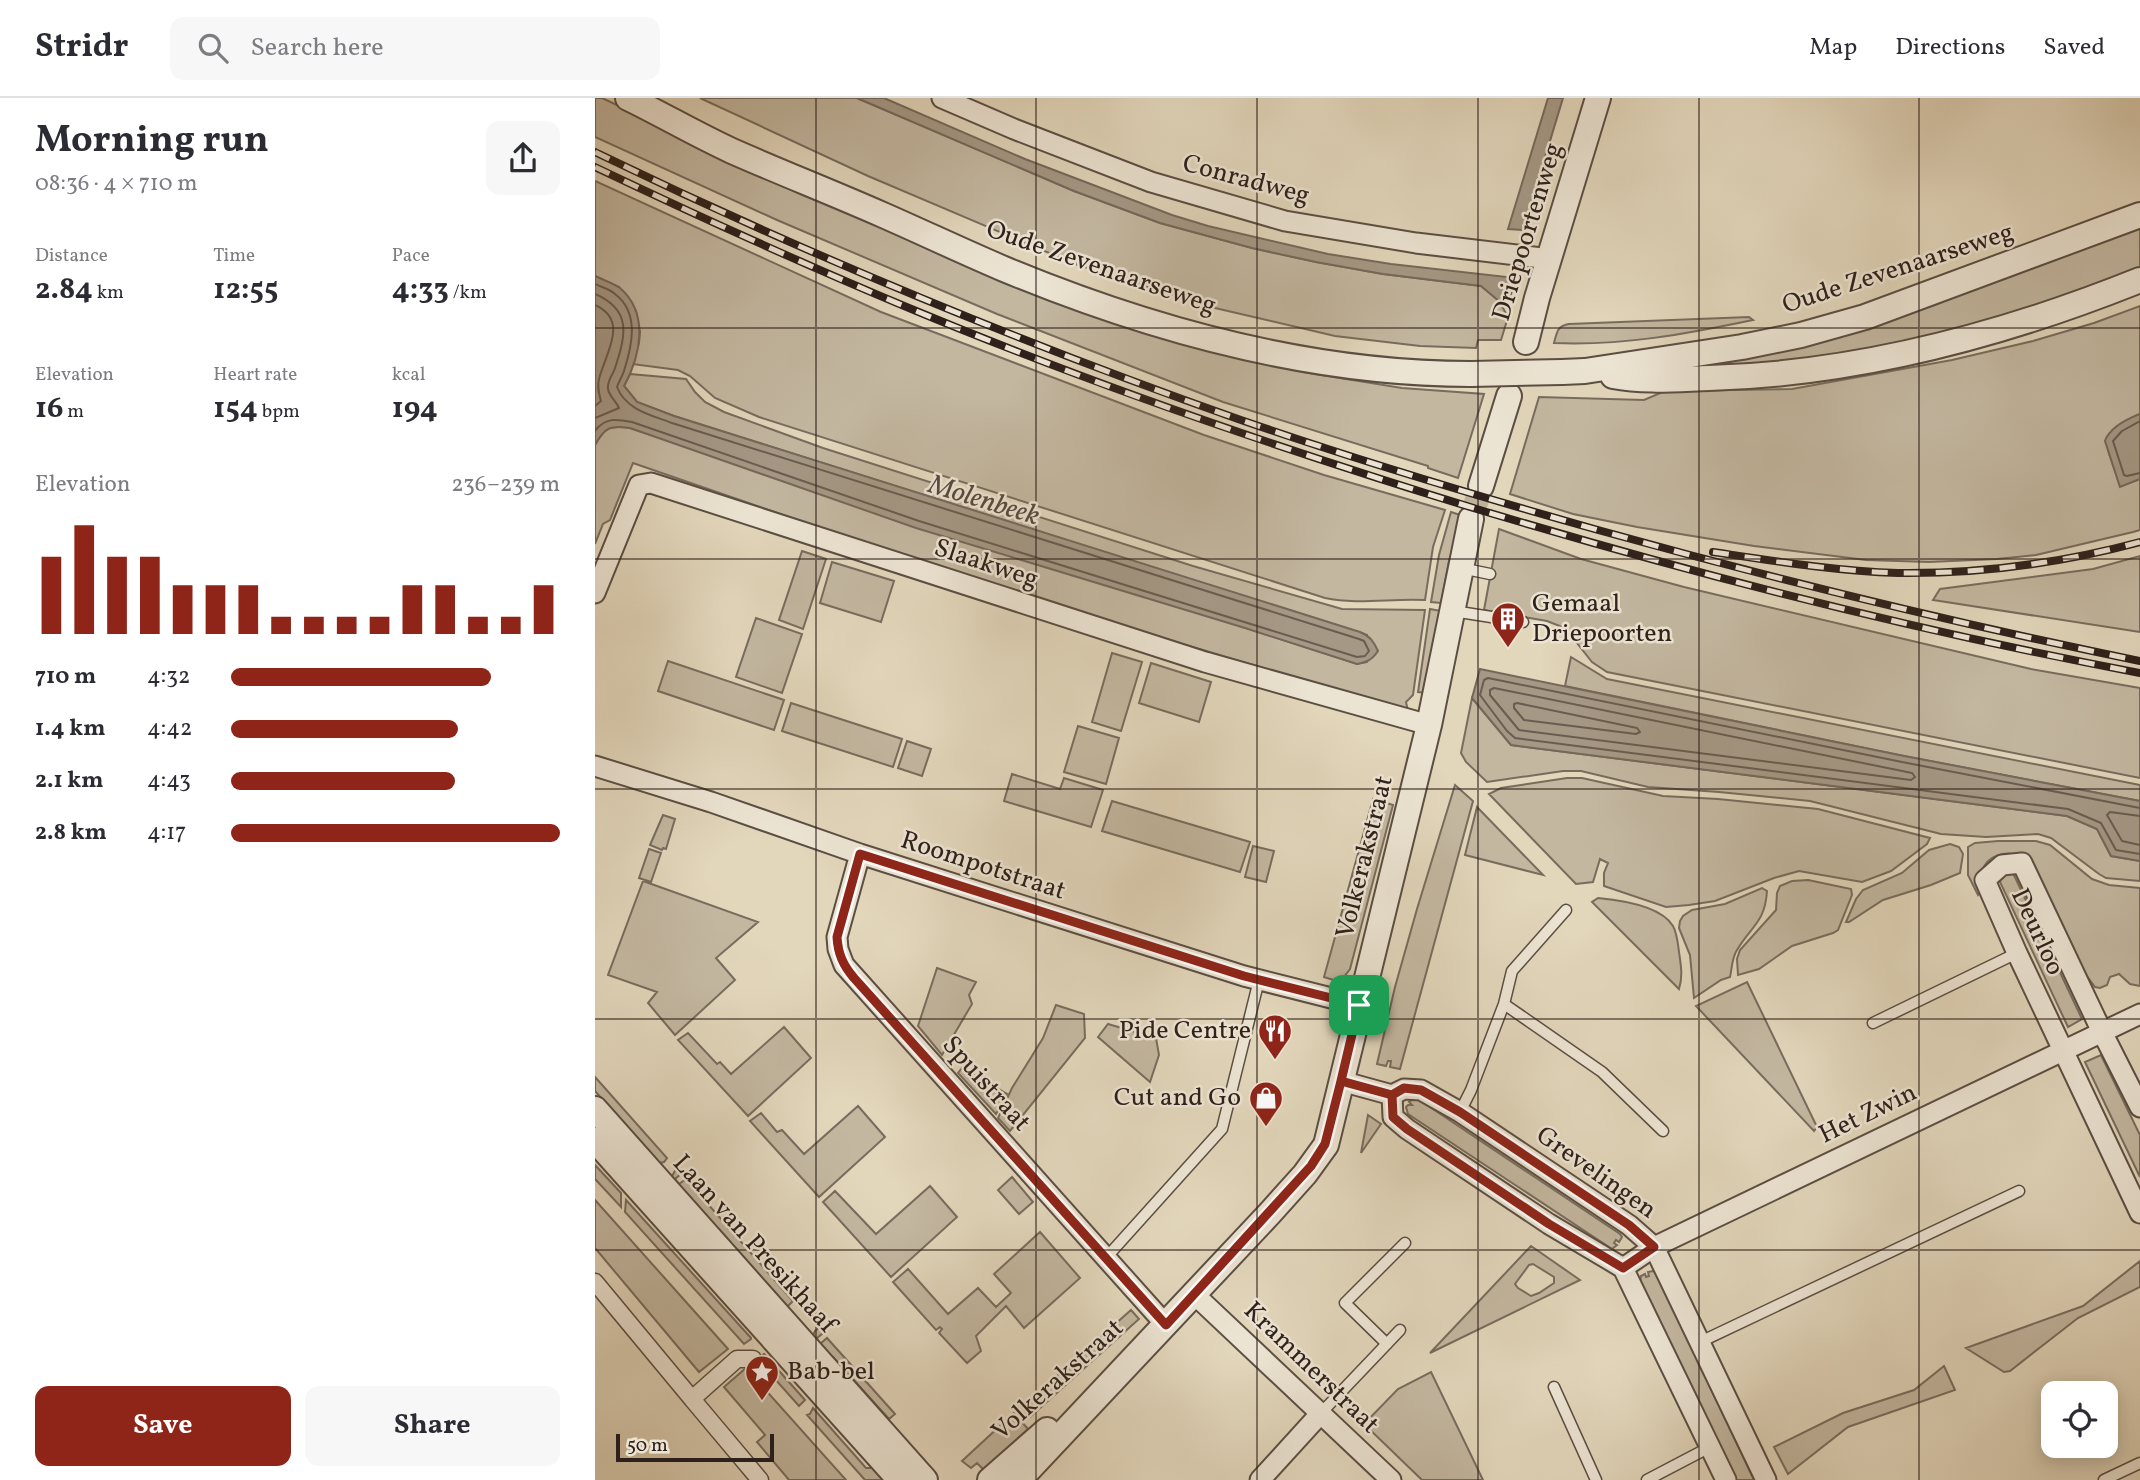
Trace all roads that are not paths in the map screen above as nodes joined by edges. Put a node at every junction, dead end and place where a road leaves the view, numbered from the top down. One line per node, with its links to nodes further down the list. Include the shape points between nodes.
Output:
1 (628, 98): 8 (street, Oude Zevenaarseweg, bridge, via 730,150 1006,269 1167,327 1234,345 1401,372)
2 (942, 98): 5 (street, Conradweg, via 1151,182 1285,221)
3 (1598, 98): 5 (street, Driepoortenweg)
4 (2140, 215): 8 (street, Oude Zevenaarseweg, via 1865,317 1801,335)
5 (1550, 259): 7 (street, Driepoortenweg)
6 (2134, 284): 8 (street, Oude Zevenaarseweg, via 2013,326 1823,369 1749,377 1635,380)
7 (1526, 342)
8 (1574, 372)
9 (1509, 396): 10 (street)
10 (1481, 486)
11 (1471, 519): 12 (street)
12 (1462, 560): 13 (lane); 15 (street, Volkerakstraat)
13 (1490, 574)
14 (595, 593): 17 (street, Slaakweg, via 639,485 650,483 1205,662)
15 (1453, 611): 16 (lane); 17 (street, Volkerakstraat)
16 (1523, 622)
17 (1429, 725): 24 (street, Volkerakstraat)
18 (595, 766): 19 (street, Roompotstraat)
19 (860, 854): 22 (street, Roompotstraat); 40 (street, Spuistraat, via 837,937 844,965)
20 (1566, 910): 23 (lane, via 1512,971)
21 (2017, 953): 26 (lane); 27 (street, Deurloo, via 1985,880 2001,865 2022,863); 28 (street, Deurloo)
22 (1259, 980): 24 (street, Roompotstraat); 40 (lane, via 1222,1129)
23 (1504, 1004): 33 (lane); 34 (lane, via 1602,1072)
24 (1359, 1005): 29 (street, Volkerakstraat)
25 (2140, 1014): 27 (street, Het Zwin)
26 (1873, 1023)
27 (2102, 1032): 28 (street, Het Zwin); 31 (street, Deurloo)
28 (2064, 1049): 37 (street, Deurloo); 39 (street, Het Zwin)
29 (1341, 1081): 30 (street, Grevelingen); 43 (street, Volkerakstraat, via 1317,1158)
30 (1392, 1095): 33 (street, Grevelingen, via 1404,1088 1421,1090); 41 (street, via 1393,1117 1407,1129)
31 (2140, 1107)
32 (595, 1109): 56 (street, Laan van Presikhaaf)
33 (1460, 1112): 39 (street, Grevelingen, via 1629,1225)
34 (1663, 1131)
35 (595, 1140): 55 (street, Laan van Presikhaaf)
36 (2019, 1191): 46 (lane)
37 (2140, 1213)
38 (1405, 1243): 47 (lane, via 1345,1303)
39 (1654, 1247): 41 (street, Het Zwin); 46 (street, Grevelingen)
40 (1105, 1259): 44 (street, Spuistraat)
41 (1623, 1268): 52 (street)
42 (595, 1282): 50 (street)
43 (1195, 1295): 44 (street, Volkerakstraat); 51 (street, Krammerstraat)
44 (1166, 1325): 57 (street, Volkerakstraat); 58 (street, Volkerakstraat)
45 (1400, 1330): 47 (lane)
46 (1700, 1342): 64 (street, Grevelingen)
47 (1387, 1344): 51 (lane)
48 (753, 1359): 50 (street, via 737,1359)
49 (1554, 1387): 61 (lane)
50 (692, 1399): 54 (street)
51 (1321, 1413): 59 (street); 60 (street, Krammerstraat)
52 (1710, 1447): 62 (lane); 63 (street)
53 (2140, 1463): 65 (lane)
54 (760, 1480)
55 (900, 1480)
56 (925, 1480)
57 (990, 1480)
58 (1019, 1480)
59 (1261, 1480)
60 (1391, 1480)
61 (1597, 1480)
62 (1647, 1480)
63 (1726, 1480)
64 (1766, 1480)
65 (2103, 1480)

